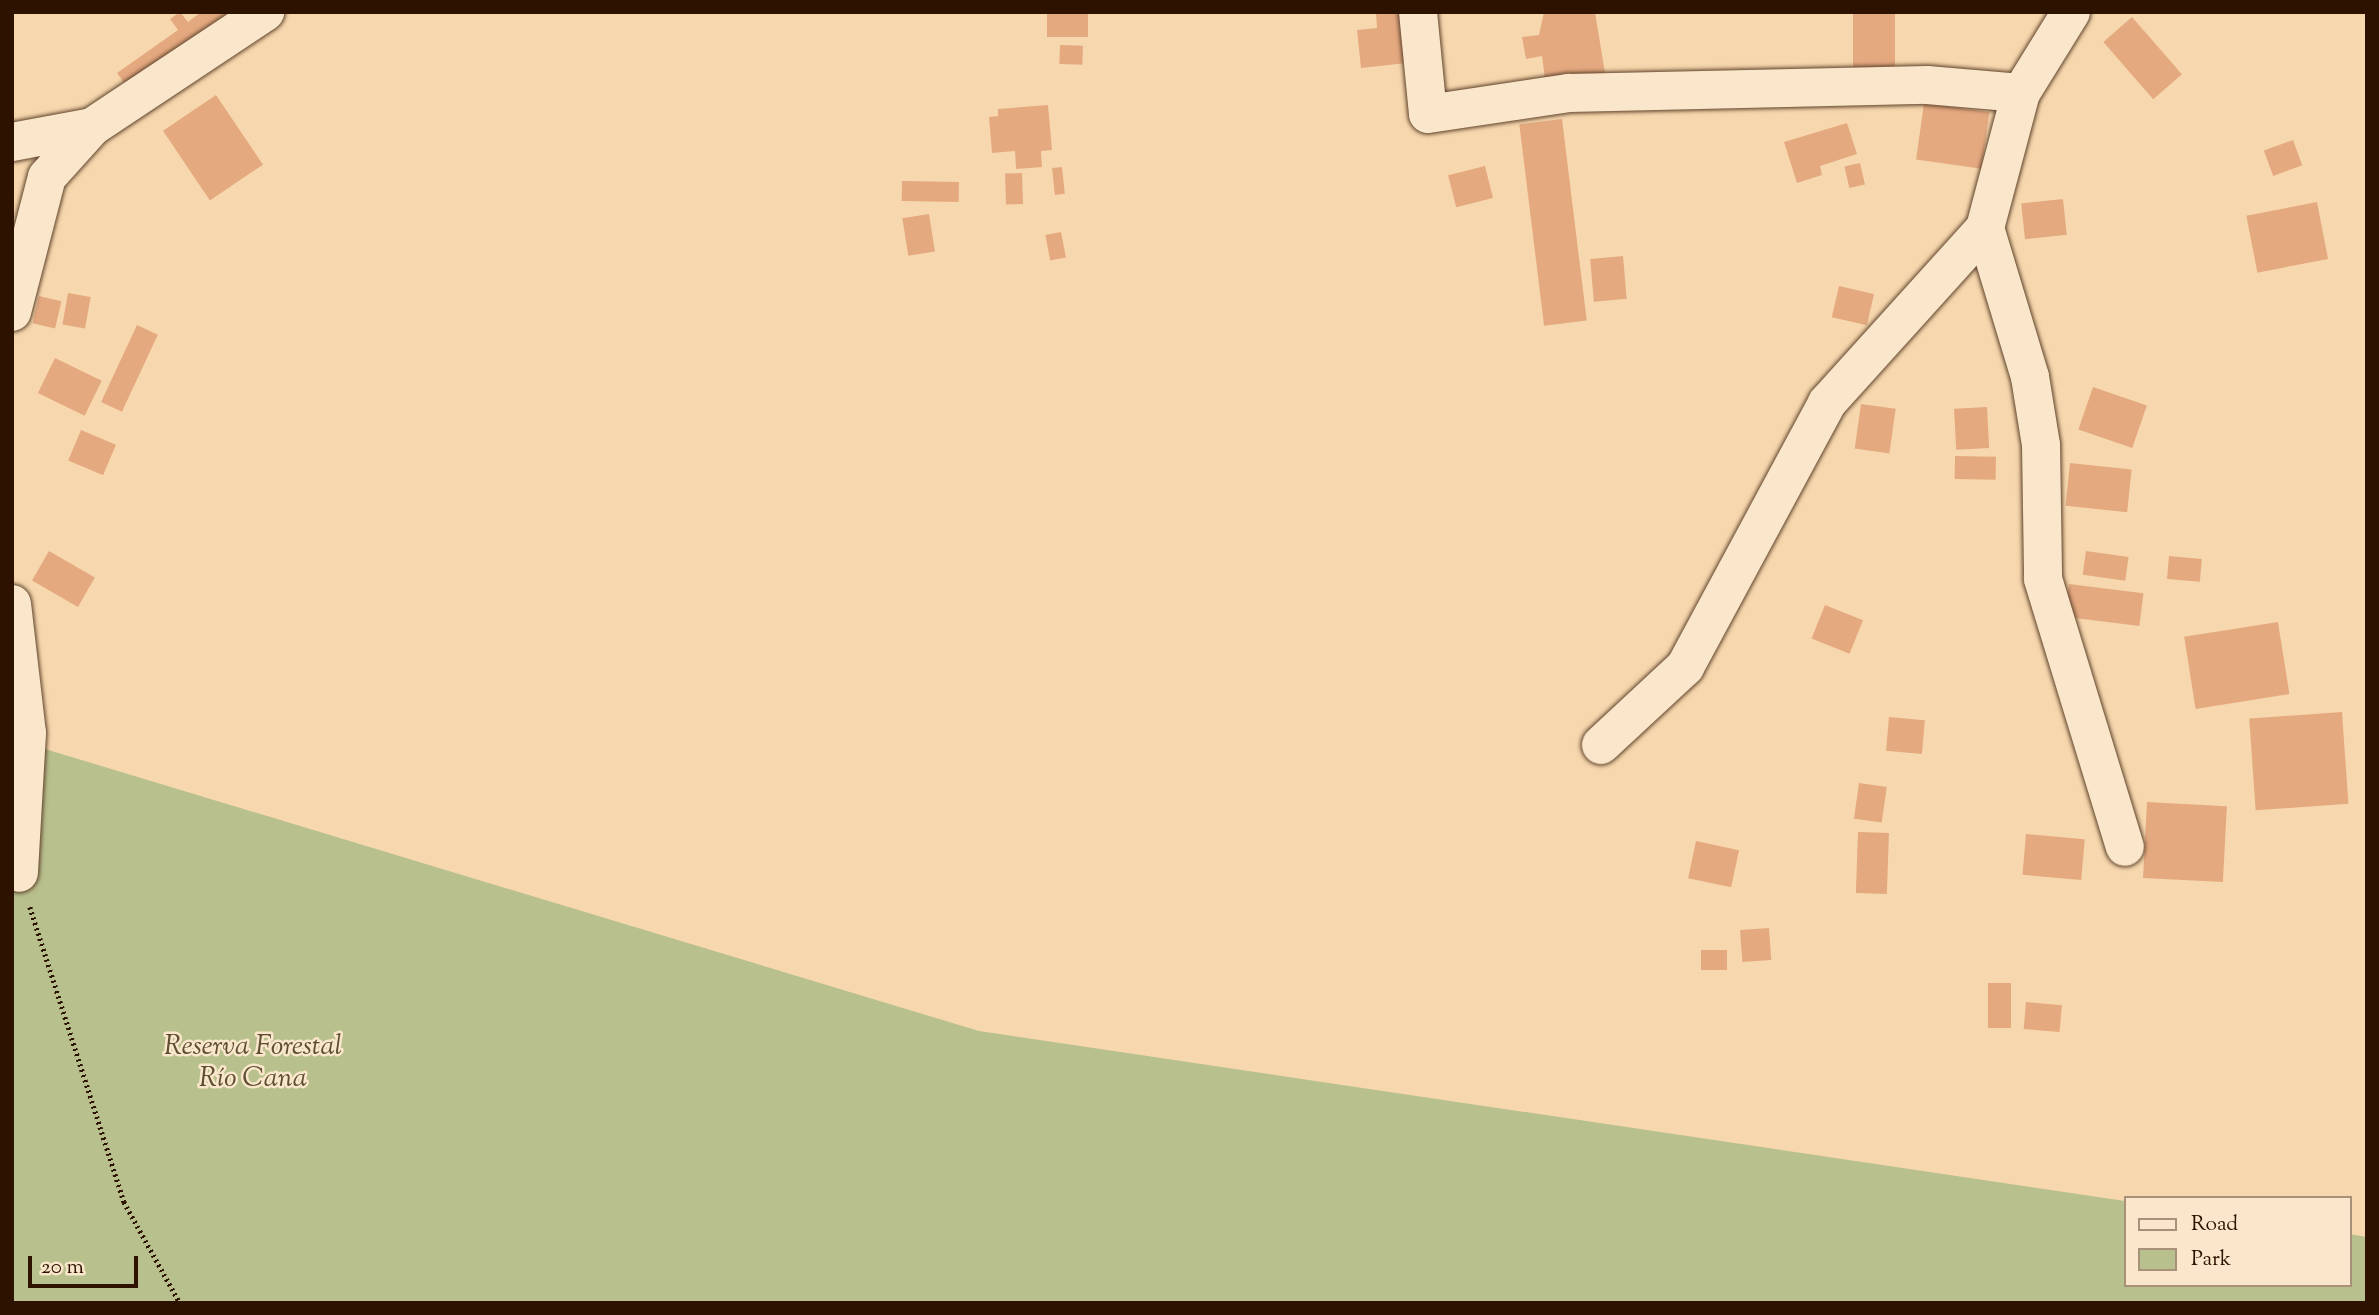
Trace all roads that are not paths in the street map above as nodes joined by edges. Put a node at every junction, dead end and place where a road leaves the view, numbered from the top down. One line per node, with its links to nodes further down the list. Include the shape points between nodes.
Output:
1 (265, 12): 5 (street)
2 (1418, 12): 4 (street, via 1428,114 1569,93 1927,85)
3 (2071, 12): 4 (street)
4 (2021, 93): 7 (street)
5 (92, 127): 6 (street); 8 (street, via 47,177)
6 (12, 142)
7 (1985, 228): 10 (street, via 1827,403 1685,667); 11 (street, via 2034,404 2043,579)
8 (12, 312)
9 (12, 604): 12 (street, via 27,733)
10 (1601, 746)
11 (2125, 847)
12 (17, 854)

